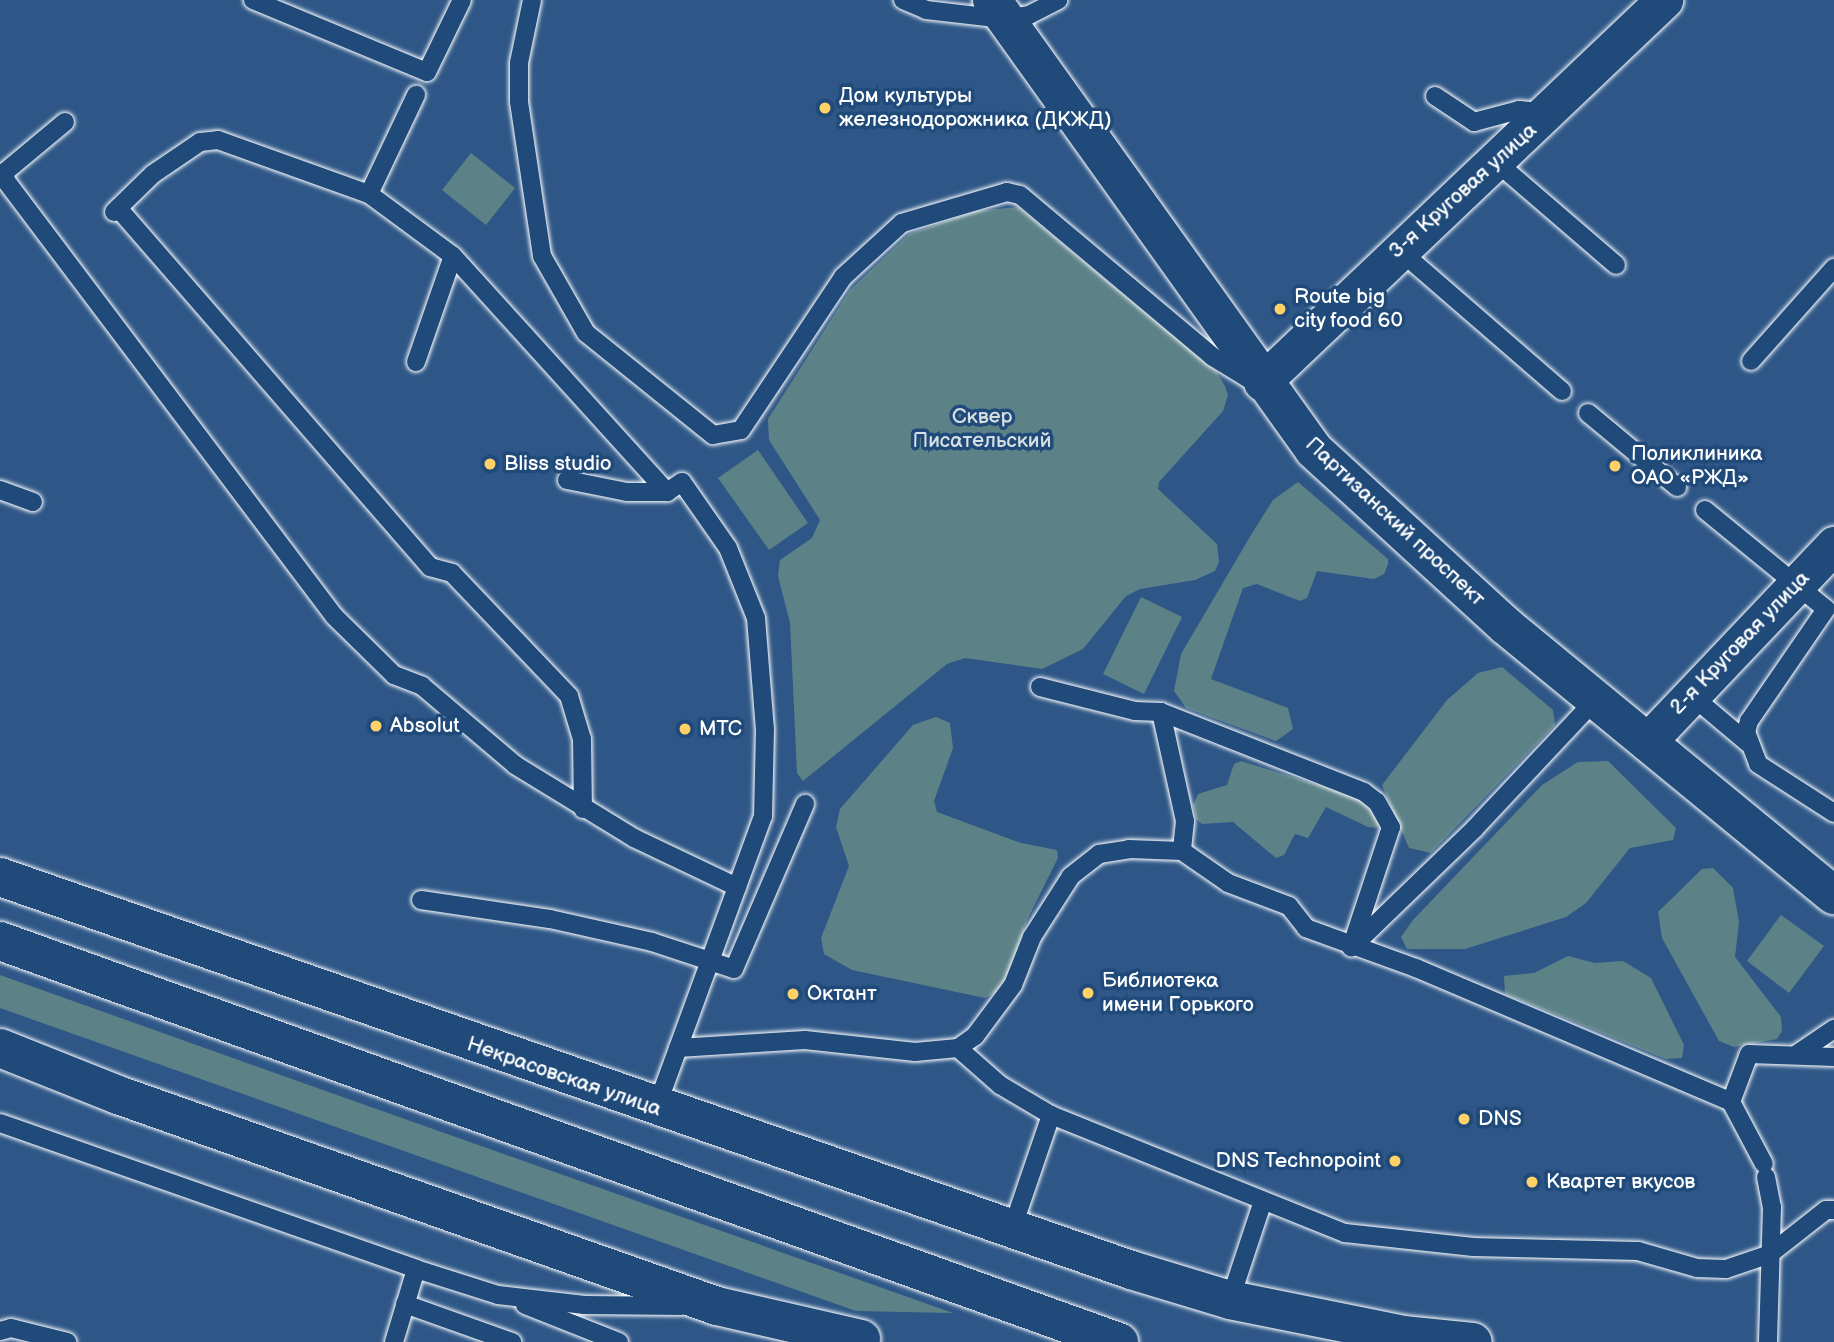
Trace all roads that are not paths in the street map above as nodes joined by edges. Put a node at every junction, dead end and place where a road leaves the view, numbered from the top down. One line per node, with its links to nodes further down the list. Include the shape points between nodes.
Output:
1 (253, 0): 2 (lane, via 427,72)
2 (462, 0)
3 (532, 0): 20 (lane, via 519,63 519,102 541,256 586,333 713,435 741,430 844,277 902,223 1007,192 1020,195 1045,215 1213,357 1251,383)
4 (903, 0): 7 (lane, via 926,10)
5 (1058, 0): 7 (lane, via 1029,15)
6 (1664, 0): 10 (street, 3-я Круговая улица)
7 (998, 9): 20 (main road, Партизанский проспект)
8 (416, 94): 13 (lane)
9 (1435, 96): 10 (lane, via 1474,122 1519,110)
10 (1549, 113): 12 (street, 3-я Круговая улица)
11 (65, 122): 39 (lane, via 5,172 6,181 73,272 334,616 394,675 422,686 515,765)
12 (1494, 160): 14 (street, 3-я Круговая улица); 16 (lane)
13 (369, 194): 15 (lane); 39 (lane, via 218,140 200,142 153,174 116,210 430,567 452,573 569,696 582,739)
14 (1398, 249): 20 (street, 3-я Круговая улица); 21 (lane)
15 (453, 256): 19 (lane); 26 (lane)
16 (1616, 265)
17 (1834, 268): 18 (lane)
18 (1751, 360)
19 (416, 362)
20 (1262, 382): 34 (main road, Партизанский проспект, via 1314,450)
21 (1562, 391)
22 (1588, 413): 24 (lane)
23 (567, 480): 26 (lane, via 626,492)
24 (1678, 487)
25 (0, 490): 27 (lane)
26 (667, 492): 43 (lane, via 682,482 745,583 756,618 765,729 763,816)
27 (33, 502)
28 (1705, 510): 30 (lane)
29 (1834, 545): 30 (street, 2-я Круговая улица)
30 (1796, 584): 31 (lane); 33 (street, 2-я Круговая улица)
31 (1830, 605): 37 (lane, via 1749,721)
32 (1040, 687): 35 (lane, via 1135,712)
33 (1691, 695): 36 (street, 2-я Круговая улица); 37 (lane)
34 (1595, 700): 36 (main road, Партизанский проспект); 47 (lane, via 1475,828)
35 (1161, 712): 41 (lane, via 1185,821); 47 (lane, via 1364,792 1377,802 1391,827)
36 (1647, 742): 44 (main road, Партизанский проспект)
37 (1748, 743): 40 (lane, via 1759,764)
38 (805, 804): 48 (lane, via 738,964 729,970)
39 (583, 809): 43 (lane)
40 (1834, 813)
41 (1182, 851): 47 (lane, via 1228,883 1289,906 1306,928); 52 (lane, via 1129,849 1099,854 1071,876 1032,937 1013,985 975,1036)
42 (0, 877): 56 (main road, Некрасовская улица)
43 (737, 887): 48 (lane)
44 (1834, 895)
45 (421, 900): 48 (lane, via 588,928 652,942)
46 (0, 941): 75 (main road)
47 (1351, 948): 55 (lane, via 1416,968)
48 (707, 962): 51 (lane)
49 (1834, 1029): 53 (lane)
50 (0, 1048): 67 (main road, via 223,1133)
51 (678, 1048): 52 (lane, via 805,1040 915,1052); 56 (lane)
52 (958, 1048): 57 (lane, via 1000,1086)
53 (1797, 1054): 54 (lane); 55 (lane, via 1749,1054)
54 (1834, 1057)
55 (1731, 1102): 62 (lane, via 1765,1171 1772,1207)
56 (656, 1108): 61 (main road, Некрасовская улица)
57 (1051, 1115): 59 (lane); 61 (lane)
58 (0, 1123): 63 (lane)
59 (1263, 1201): 62 (lane, via 1345,1233 1401,1242 1638,1251 1697,1268 1726,1269); 65 (lane)
60 (1834, 1210): 62 (lane, via 1826,1210)
61 (1011, 1232): 65 (main road, Некрасовская улица)
62 (1770, 1254): 77 (lane)
63 (416, 1269): 64 (lane); 66 (lane)
64 (499, 1295): 67 (lane, via 584,1305); 74 (lane)
65 (1230, 1300): 76 (main road, Некрасовская улица, via 1403,1335)
66 (405, 1304): 72 (lane); 73 (lane)
67 (717, 1306): 69 (main road)
68 (0, 1331): 70 (lane, via 11,1328)
69 (771, 1332): 71 (main road)
70 (60, 1341)
71 (868, 1341)
72 (394, 1342)
73 (512, 1342)
74 (619, 1342)
75 (1119, 1342)
76 (1473, 1342)
77 (1768, 1342)

